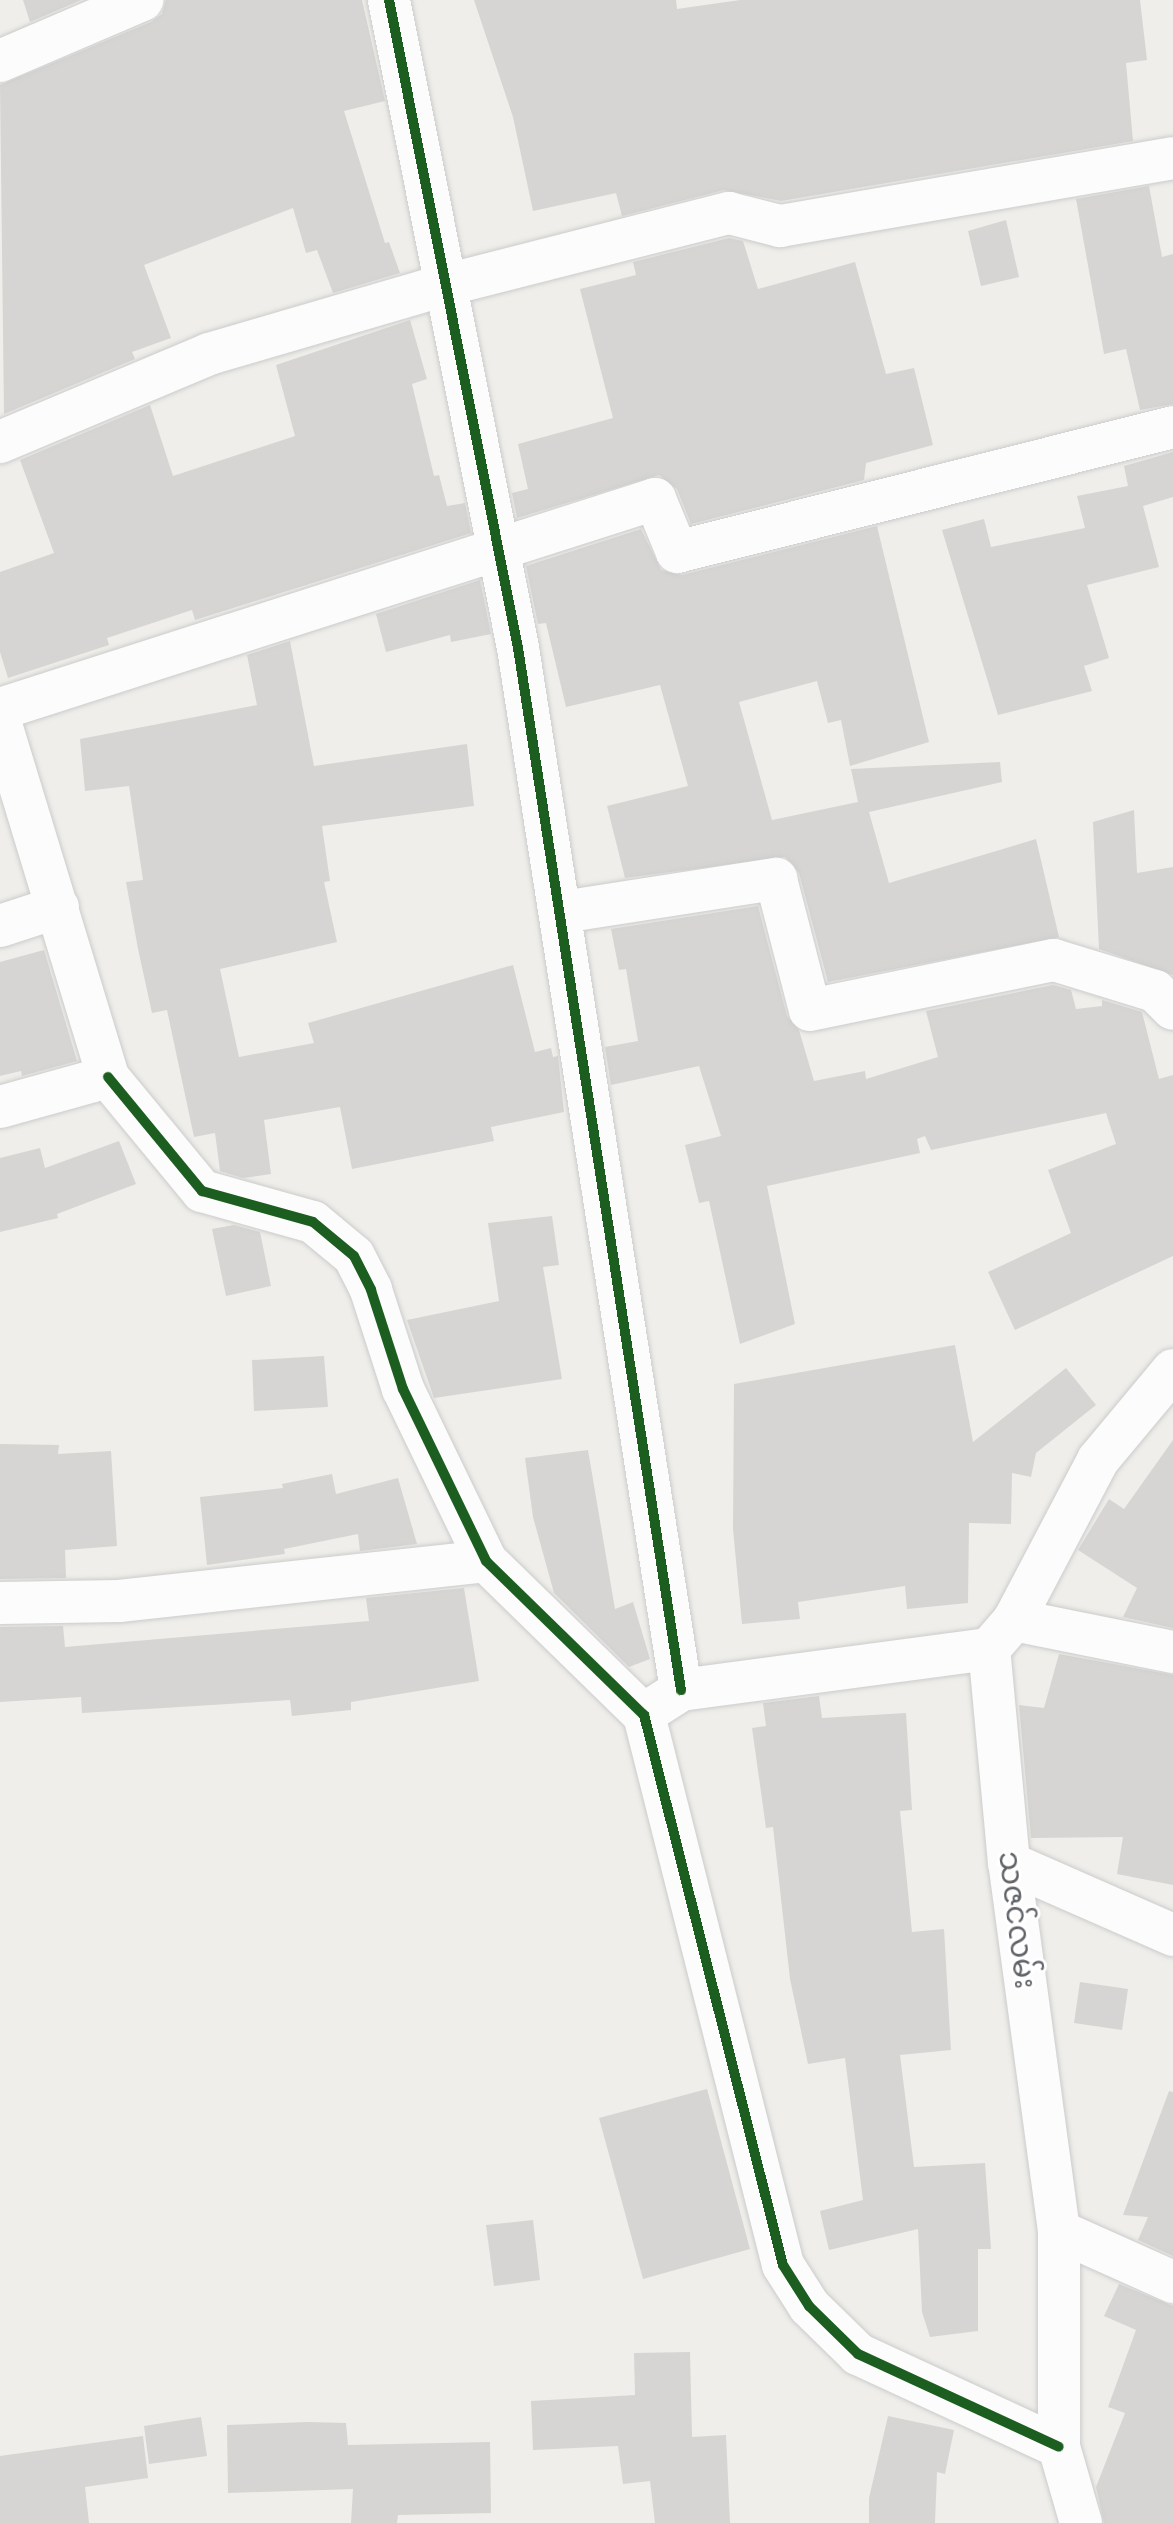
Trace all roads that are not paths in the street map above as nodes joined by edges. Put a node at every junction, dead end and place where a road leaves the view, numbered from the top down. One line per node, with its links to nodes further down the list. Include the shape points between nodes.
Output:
1 (142, 0): 3 (street)
2 (389, 0): 5 (street)
3 (0, 61)
4 (1173, 158): 5 (street, via 780,226 729,213)
5 (442, 286): 7 (street, via 209,354); 8 (street)
6 (1173, 427): 8 (street, via 677,552 655,499)
7 (0, 442)
8 (496, 550): 9 (street); 12 (street)
9 (0, 709)
10 (0, 721): 11 (street)
11 (58, 907): 13 (street); 15 (street)
12 (562, 912): 14 (street, via 776,879 810,1010 1054,960 1155,991); 22 (street)
13 (0, 926)
14 (1173, 1009)
15 (108, 1077): 16 (street); 18 (street, via 202,1191 313,1222 354,1256 371,1290 403,1389)
16 (0, 1107)
17 (1173, 1370): 20 (street, via 1098,1460)
18 (486, 1561): 19 (street, via 119,1601); 23 (street)
19 (0, 1603)
20 (1002, 1635): 21 (street); 22 (street); 24 (street, သဇင်လမ်း)
21 (1173, 1652)
22 (681, 1690): 23 (street)
23 (644, 1715): 28 (street, via 783,2265 809,2306 858,2354)
24 (1009, 1863): 25 (street); 26 (street, သဇင်လမ်း)
25 (1173, 1935)
26 (1059, 2231): 27 (street); 28 (street, သဇင်လမ်း)
27 (1173, 2282)
28 (1059, 2447): 29 (street, သဇင်လမ်း)
29 (1081, 2523)

